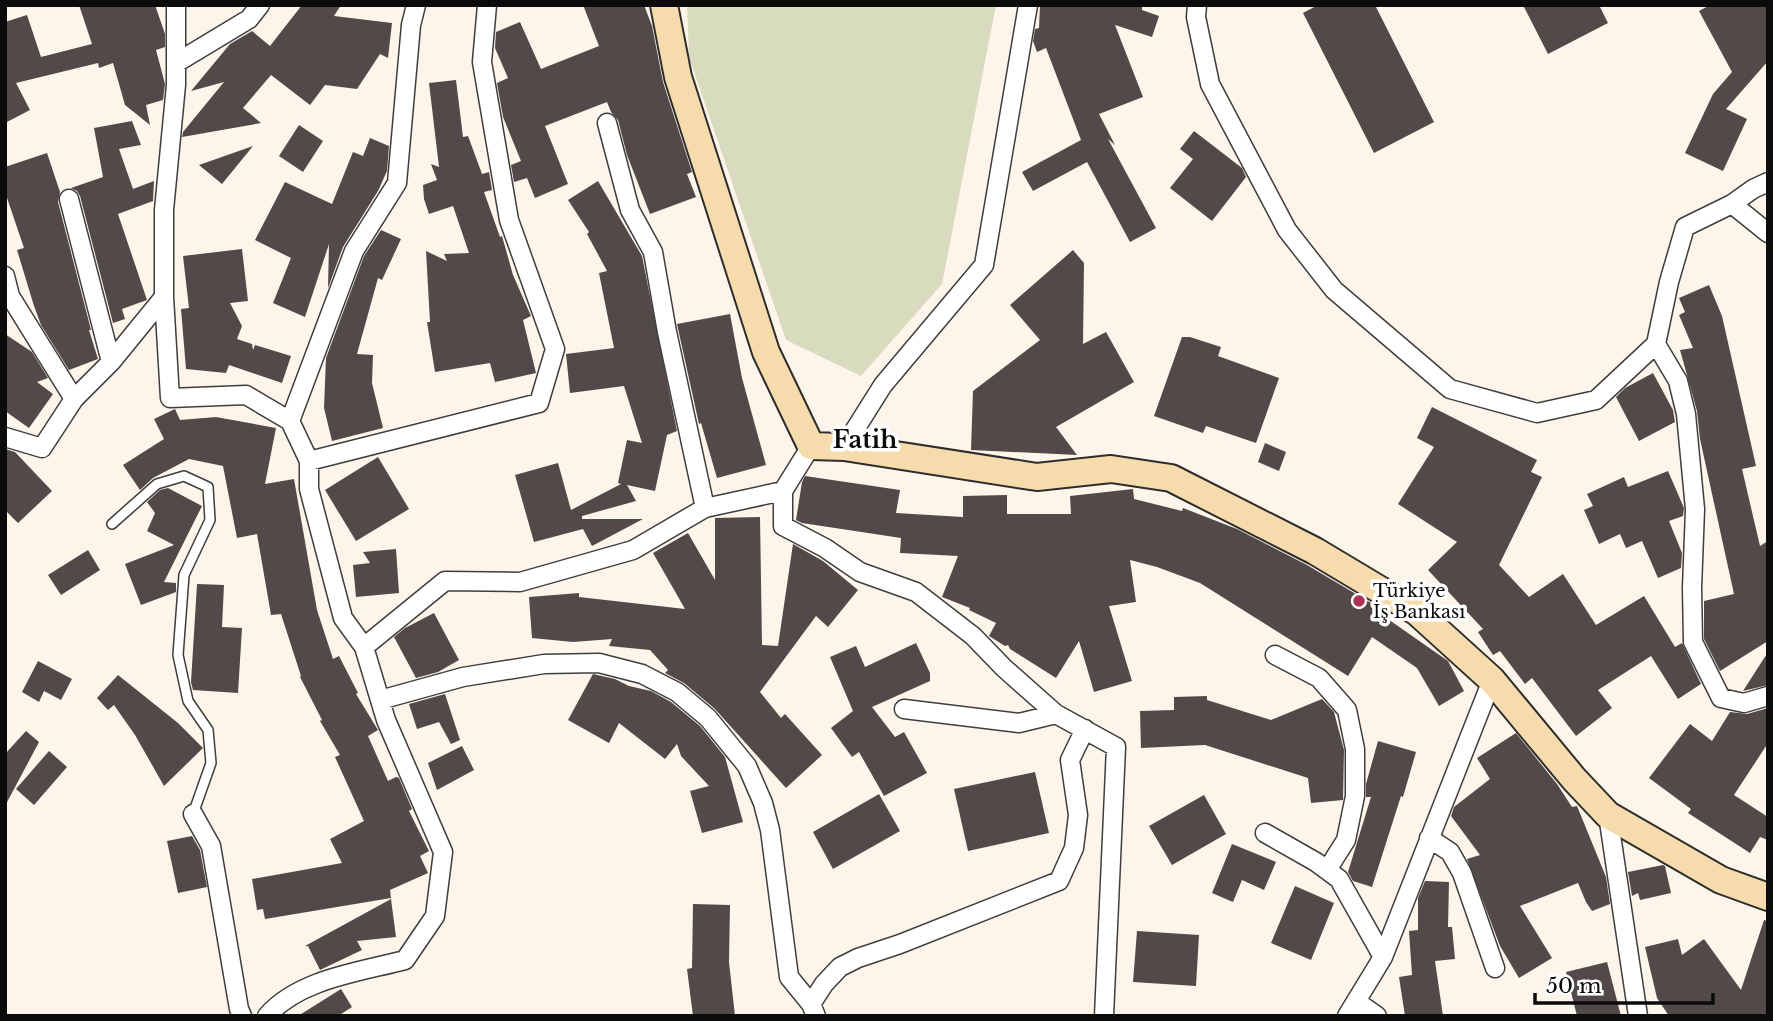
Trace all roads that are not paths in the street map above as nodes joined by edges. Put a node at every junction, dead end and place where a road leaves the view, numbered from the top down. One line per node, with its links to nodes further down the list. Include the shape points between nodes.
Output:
1 (176, 5): 8 (street)
2 (260, 5): 8 (street, via 248,19)
3 (415, 5): 19 (street, via 397,183 354,251)
4 (487, 5): 23 (street, via 482,62 509,220 555,349 539,402)
5 (664, 5): 21 (main road, via 678,77 766,352)
6 (1028, 5): 22 (street, via 984,265 883,385)
7 (1198, 5): 16 (street, via 1196,17 1210,84 1287,230 1334,290 1450,389 1537,413 1597,400)
8 (176, 63): 15 (street, via 163,210)
9 (607, 123): 25 (street, via 630,210 653,252)
10 (1768, 181): 12 (street)
11 (69, 199): 17 (street)
12 (1732, 204): 13 (street); 16 (street, via 1685,226)
13 (1768, 233)
14 (5, 276): 18 (street, via 10,296)
15 (164, 297): 17 (street); 19 (street, via 170,398 246,395)
16 (1656, 344): 30 (street, via 1678,381 1686,414 1695,509 1693,642 1721,698 1744,703)
17 (111, 362): 18 (street)
18 (74, 399): 20 (street, via 42,448)
19 (290, 421): 23 (street)
20 (5, 437)
21 (811, 446): 22 (main road); 24 (street)
22 (844, 447): 29 (main road, via 1037,477 1111,469 1171,478 1315,551 1418,612)
23 (309, 461): 27 (street, via 309,489 343,618)
24 (783, 491): 25 (street); 33 (street, via 783,526 860,572 916,592 973,636)
25 (705, 508): 27 (street, via 633,550 520,582 445,582)
26 (111, 524): 35 (lane, via 157,484 184,476 208,487 209,520 184,575 178,655 188,701 208,730 211,763)
27 (364, 647): 31 (street)
28 (1275, 655): 39 (street, via 1319,678 1347,710 1355,749 1355,796 1346,840)
29 (1492, 680): 36 (main road); 38 (street)
30 (1768, 696)
31 (380, 700): 44 (street, via 463,677 544,664 599,663 642,674 677,692 708,718 747,766 763,803 789,976); 46 (street, via 443,852 435,916 405,960 314,985 276,1005)
32 (904, 709): 33 (street, via 1019,723)
33 (1056, 713): 34 (street)
34 (1085, 729): 44 (street, via 1070,760 1078,815 1074,848 1059,881 839,967 824,984); 47 (street, via 1116,747)
35 (193, 814): 45 (street, via 211,846)
36 (1608, 815): 40 (main road, via 1721,880); 49 (street)
37 (1265, 833): 39 (street)
38 (1429, 838): 41 (street); 42 (street, via 1450,852 1462,873)
39 (1327, 870): 41 (street, via 1339,879)
40 (1768, 898)
41 (1383, 957): 43 (street)
42 (1495, 968)
43 (1352, 1009): 48 (street)
44 (813, 1010)
45 (242, 1016)
46 (267, 1016)
47 (1104, 1016)
48 (1377, 1016)
49 (1638, 1016)

